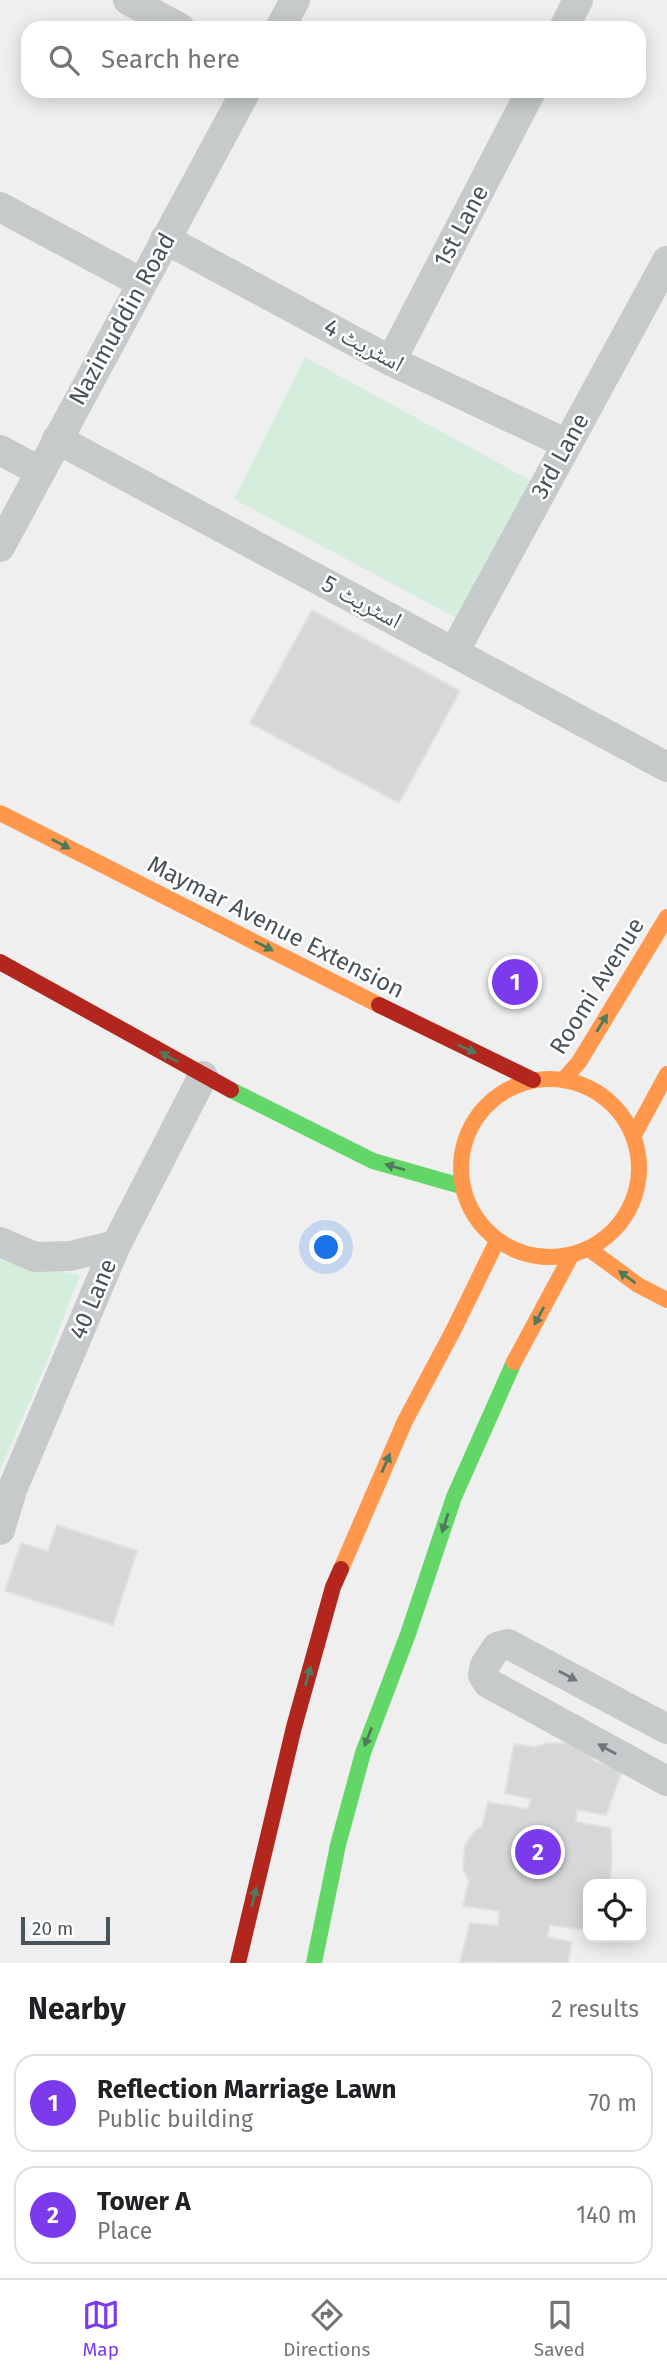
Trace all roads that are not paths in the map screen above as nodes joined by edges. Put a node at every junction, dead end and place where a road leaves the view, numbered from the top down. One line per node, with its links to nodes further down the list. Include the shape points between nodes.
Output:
1 (128, 0): 4 (street)
2 (295, 0): 5 (street)
3 (579, 0): 6 (street)
4 (167, 21)
5 (284, 21)
6 (568, 21)
7 (242, 98): 10 (street, Nazimuddin Road)
8 (527, 98): 13 (street, 1st Lane)
9 (0, 207): 12 (street)
10 (166, 239): 12 (street, Nazimuddin Road); 13 (street, اسٹریٹ 4)
11 (667, 261): 15 (street, 3rd Lane)
12 (142, 283): 14 (street, Nazimuddin Road)
13 (391, 360): 15 (street, اسٹریٹ 4)
14 (57, 439): 17 (street, Nazimuddin Road); 19 (street, اسٹریٹ 5)
15 (567, 444): 19 (street, 3rd Lane)
16 (0, 450): 17 (street)
17 (39, 471): 18 (street, Nazimuddin Road)
18 (0, 547)
19 (454, 652): 20 (street, اسٹریٹ 5)
20 (667, 767)
21 (0, 813): 27 (main road, Maymar Avenue Extension, one-way to 27)
22 (667, 917): 26 (main road, Roomi Avenue, one-way to 22, via 579,1062)
23 (0, 962): 25 (main road, one-way to 23)
24 (667, 1074): 28 (main road)
25 (203, 1076): 31 (main road, one-way to 25, via 373,1161); 34 (street, 40 Lane)
26 (564, 1079): 27 (main road); 28 (main road, via 593,1089 617,1108)
27 (533, 1080): 31 (main road, via 500,1093 475,1118 461,1150)
28 (634, 1135): 29 (main road)
29 (640, 1160): 30 (main road); 35 (main road, via 636,1196 618,1227)
30 (658, 1170)
31 (461, 1186): 32 (main road, via 473,1217)
32 (497, 1241): 36 (main road, via 532,1257); 41 (main road, one-way to 32, via 294,1727 333,1587 405,1421)
33 (0, 1242): 34 (street, via 35,1257 70,1256)
34 (116, 1245): 38 (street, 40 Lane, via 12,1490)
35 (589, 1249): 36 (main road); 37 (main road, one-way to 35)
36 (571, 1256): 42 (main road, one-way to 42, via 510,1370 454,1497 363,1753)
37 (667, 1300)
38 (0, 1530)
39 (667, 1728): 40 (street, one-way to 39, via 488,1683 483,1675 485,1665 497,1647 508,1644)
40 (667, 1782)
41 (238, 1963)
42 (314, 1963)

